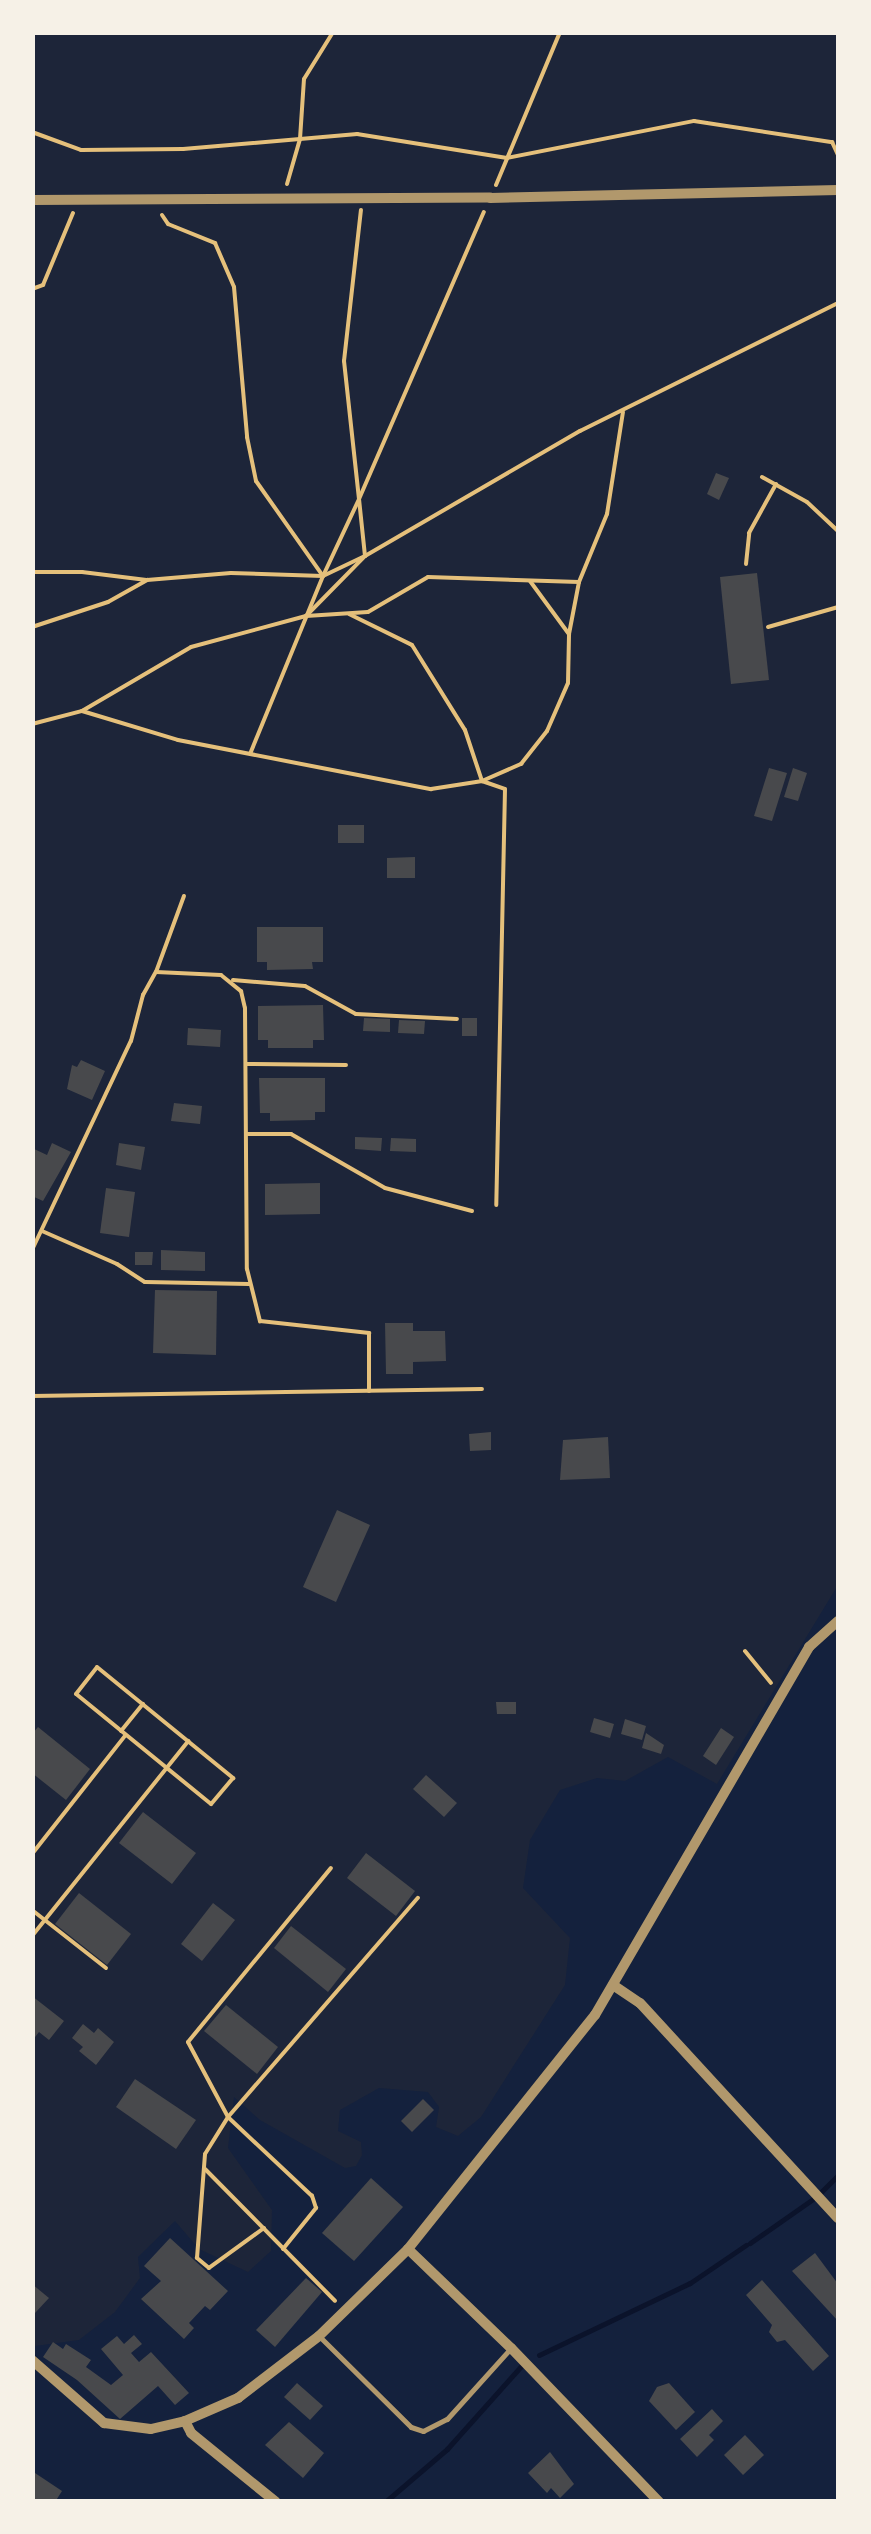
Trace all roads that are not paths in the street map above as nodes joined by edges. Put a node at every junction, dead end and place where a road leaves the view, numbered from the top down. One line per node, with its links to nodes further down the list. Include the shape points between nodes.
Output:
1 (838, 190): 2 (street)
2 (32, 200)
3 (838, 1621): 4 (street, via 808,1647)
4 (613, 1985): 5 (street, via 640,2004); 6 (street)
5 (838, 2218)
6 (408, 2249): 7 (street); 8 (street)
7 (319, 2336): 8 (lane, via 422,2431 447,2419); 10 (street, via 238,2398)
8 (511, 2348): 12 (street)
9 (32, 2360): 10 (street, via 104,2423 130,2430)
10 (186, 2421): 11 (street, via 191,2433)
11 (276, 2502)
12 (659, 2502)

